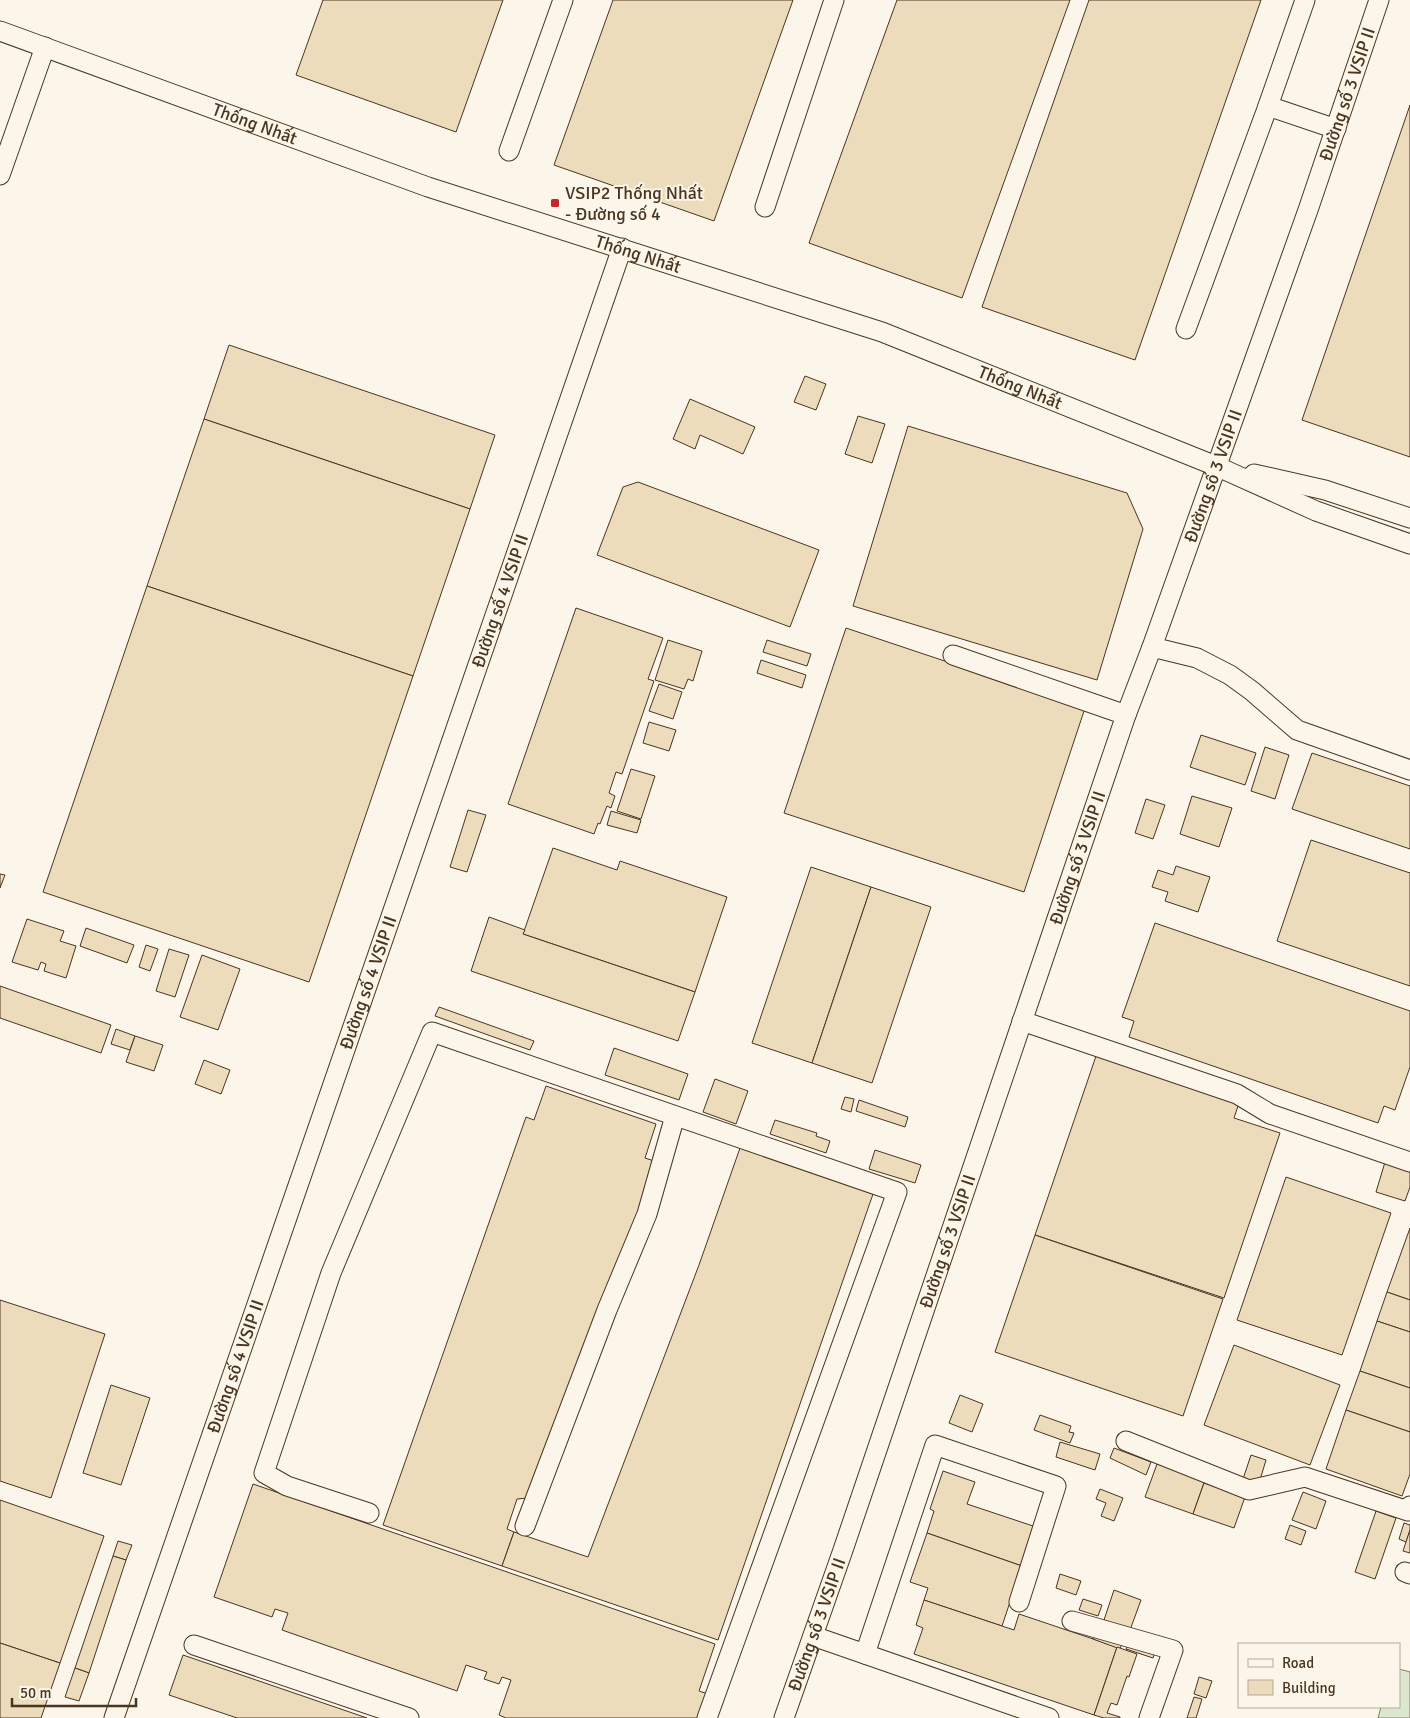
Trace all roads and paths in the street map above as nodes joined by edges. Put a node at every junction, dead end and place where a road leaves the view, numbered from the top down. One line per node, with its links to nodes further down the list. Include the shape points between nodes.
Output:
1 (563, 0): 9 (street)
2 (834, 0): 11 (street)
3 (1305, 0): 7 (street)
4 (1380, 0): 8 (street, Đường số 3 VSIP II)
5 (0, 31): 6 (street, Thống Nhất)
6 (45, 47): 10 (street); 12 (street, Thống Nhất, via 428,187)
7 (1268, 106): 8 (street); 13 (street)
8 (1336, 129): 14 (street, Đường số 3 VSIP II)
9 (510, 151)
10 (0, 175)
11 (766, 207)
12 (622, 248): 14 (street, Thống Nhất, via 882,332); 33 (street, Đường số 4 VSIP II)
13 (1186, 329)
14 (1216, 466): 15 (street, Thống Nhất, via 1325,490); 16 (street, Thống Nhất, via 1316,511); 17 (street, Đường số 3 VSIP II)
15 (1410, 518)
16 (1410, 544)
17 (1152, 647): 19 (street, Đường số 3 VSIP II); 20 (street, via 1197,658 1230,675 1297,730)
18 (953, 655): 19 (street)
19 (1126, 715): 21 (street, Đường số 3 VSIP II)
20 (1410, 770)
21 (1022, 1021): 23 (street, via 1236,1094 1270,1114); 30 (street, Đường số 3 VSIP II)
22 (675, 1116): 26 (street, via 432,1032 331,1273 264,1473 287,1486); 27 (street, via 647,1214); 35 (street, via 896,1192)
23 (1410, 1162)
24 (1126, 1441): 25 (street, via 1249,1490 1305,1477 1408,1511)
25 (1410, 1506)
26 (369, 1513)
27 (525, 1526)
28 (1019, 1602): 32 (street, via 1056,1486 935,1445)
29 (1072, 1621): 38 (street, via 1173,1650)
30 (813, 1636): 32 (street); 36 (street, Đường số 3 VSIP II)
31 (194, 1645): 34 (street)
32 (865, 1654): 37 (street)
33 (114, 1718)
34 (409, 1718)
35 (707, 1718)
36 (784, 1718)
37 (1049, 1718)
38 (1149, 1718)

